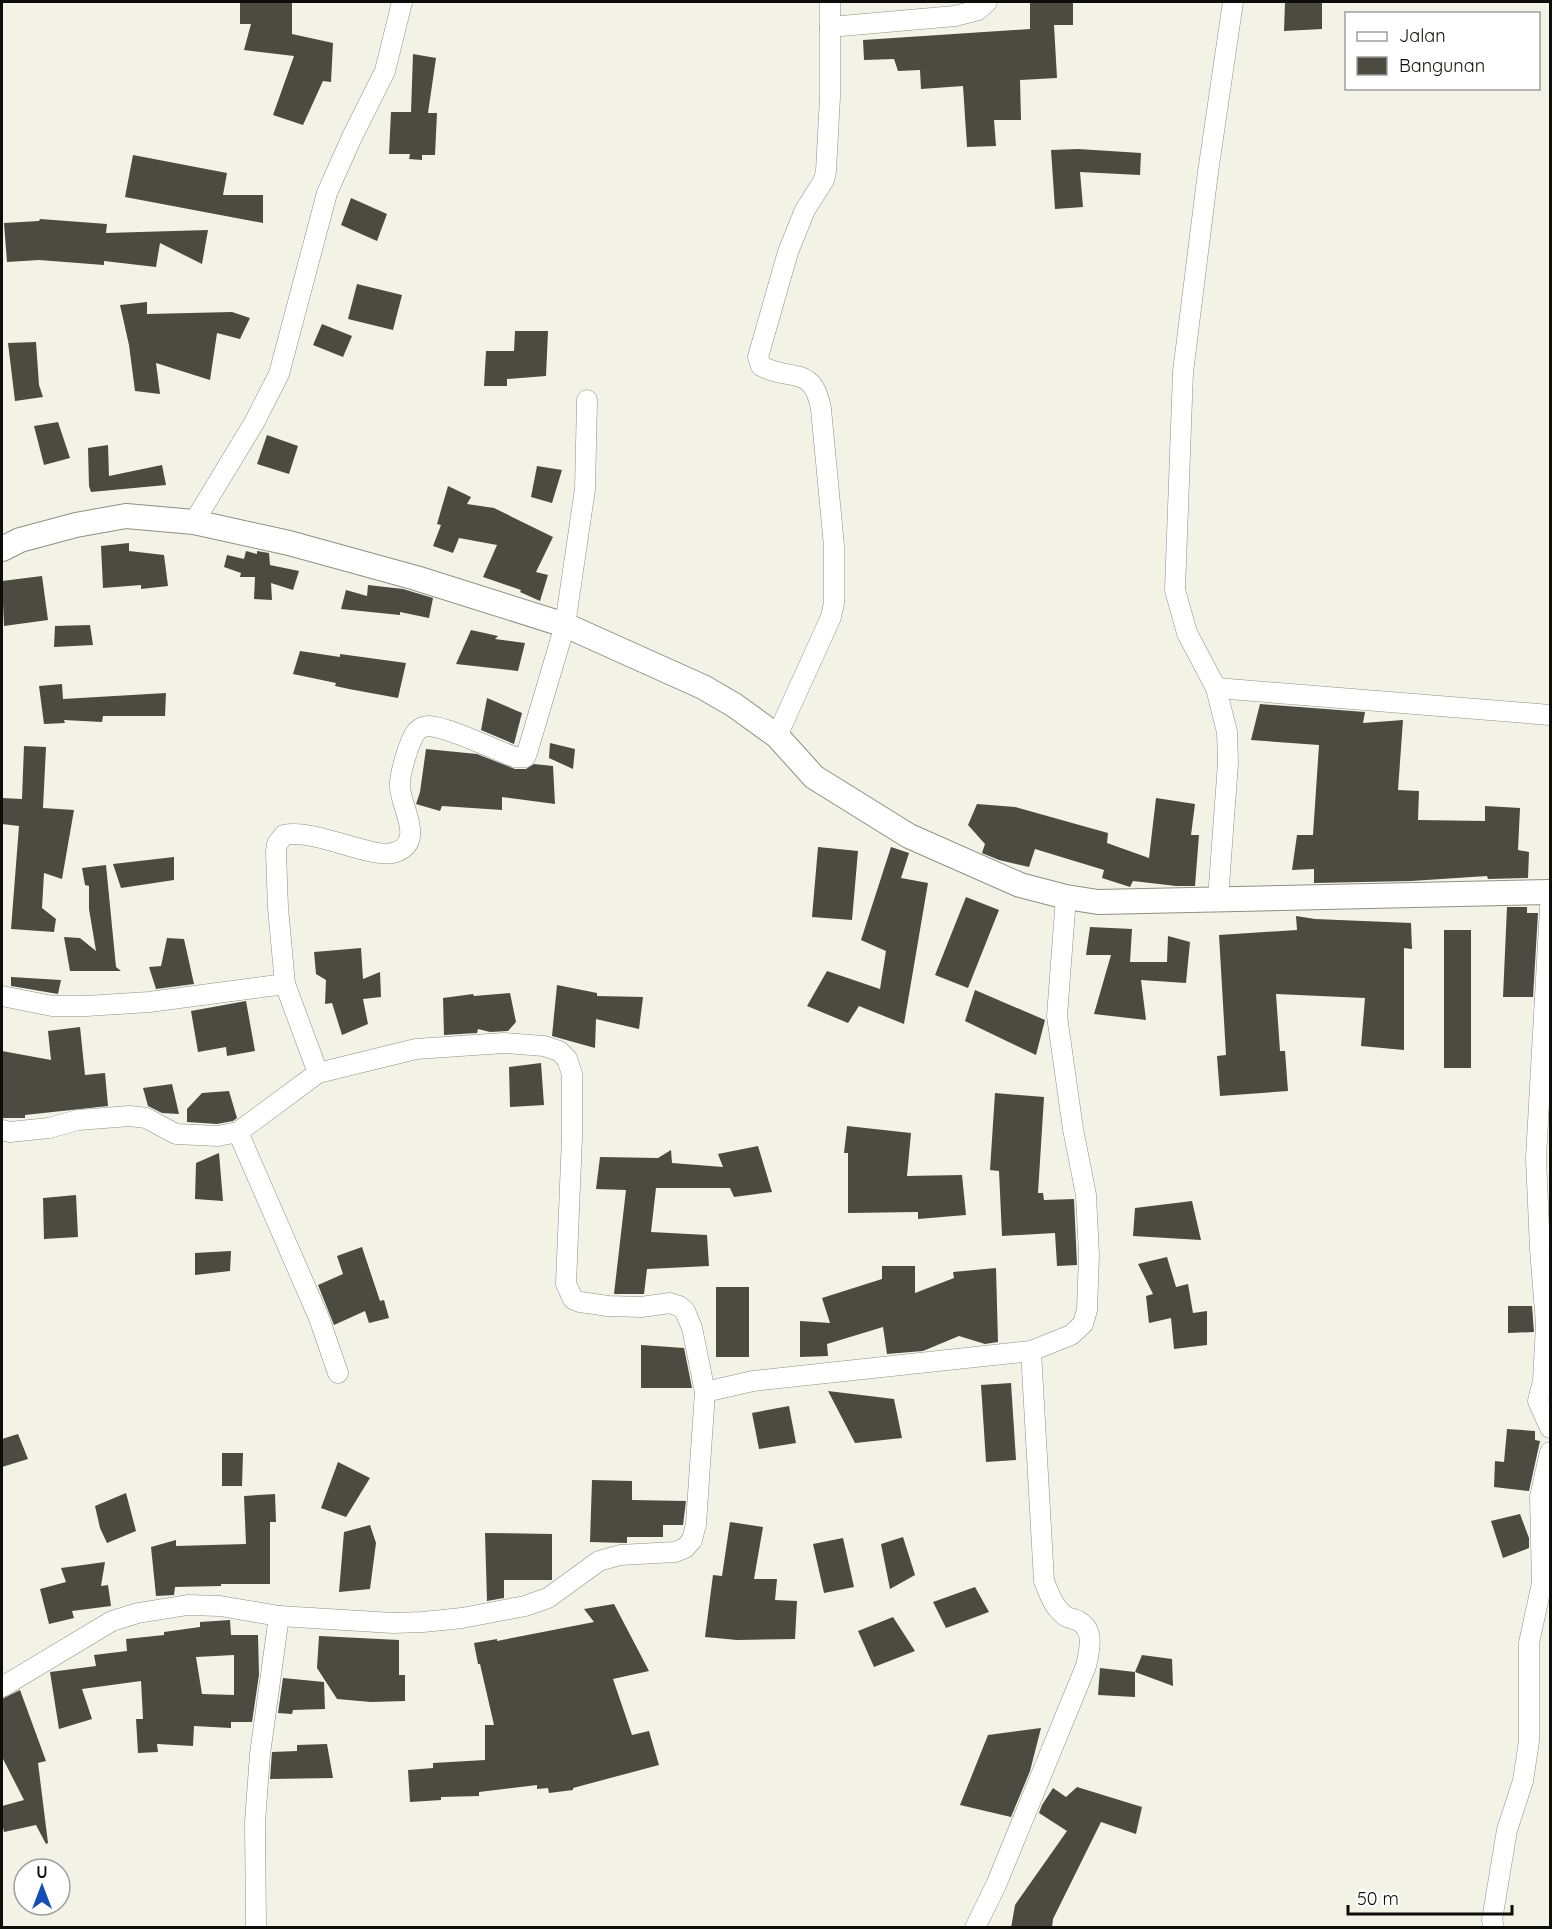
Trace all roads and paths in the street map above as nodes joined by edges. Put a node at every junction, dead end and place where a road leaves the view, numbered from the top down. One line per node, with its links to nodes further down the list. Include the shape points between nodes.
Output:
1 (402, 2): 7 (street, via 385,71 327,193 279,374)
2 (830, 2): 5 (street)
3 (987, 2): 5 (street, via 978,10 955,15)
4 (1233, 2): 10 (street, via 1183,372 1175,590 1187,633)
5 (830, 27): 12 (street, via 826,171 788,252 758,357 761,366 798,376 817,390 834,546 831,617)
6 (587, 400): 9 (street, via 585,489)
7 (194, 522): 8 (street, via 126,516 76,525 20,540); 9 (street, via 416,578)
8 (2, 549)
9 (565, 625): 12 (street, via 713,692); 17 (street, via 525,757 427,726 412,738 400,779 411,831 403,848 383,854 301,833 280,838 276,852)
10 (1216, 688): 11 (street); 15 (street, via 1227,732 1228,763)
11 (1551, 715)
12 (777, 736): 14 (street, via 814,777 909,836 1020,885)
13 (1551, 892): 15 (street)
14 (1066, 897): 15 (street, via 1098,902); 22 (street, via 1057,1016 1086,1195 1087,1310 1083,1324 1071,1335)
15 (1218, 899)
16 (1551, 907): 25 (street, via 1536,1158 1546,1324 1538,1401)
17 (285, 984): 18 (street, via 86,1006 52,1006); 19 (street)
18 (2, 996)
19 (318, 1073): 21 (street); 24 (street, via 416,1049 504,1043 559,1051 567,1059 572,1074 566,1284 569,1293 580,1302 608,1306 679,1306 692,1328)
20 (2, 1130): 21 (street, via 49,1128 78,1120 130,1116 146,1118 176,1134)
21 (238, 1132): 23 (street, via 319,1317)
22 (1031, 1350): 24 (street, via 753,1381); 30 (street, via 1044,1581 1052,1601 1065,1617 1087,1628 1089,1654)
23 (338, 1373)
24 (705, 1392): 27 (street, via 696,1524 692,1540 685,1548 599,1561 548,1598 462,1618 393,1623)
25 (1551, 1428)
26 (1551, 1452): 31 (street, via 1540,1497 1542,1582 1530,1643 1530,1741 1523,1781 1507,1830 1492,1920)
27 (279, 1616): 28 (street, via 188,1605 138,1613 112,1621); 29 (street, via 260,1754 255,1822)
28 (2, 1687)
29 (256, 1928)
30 (975, 1928)
31 (1494, 1928)

